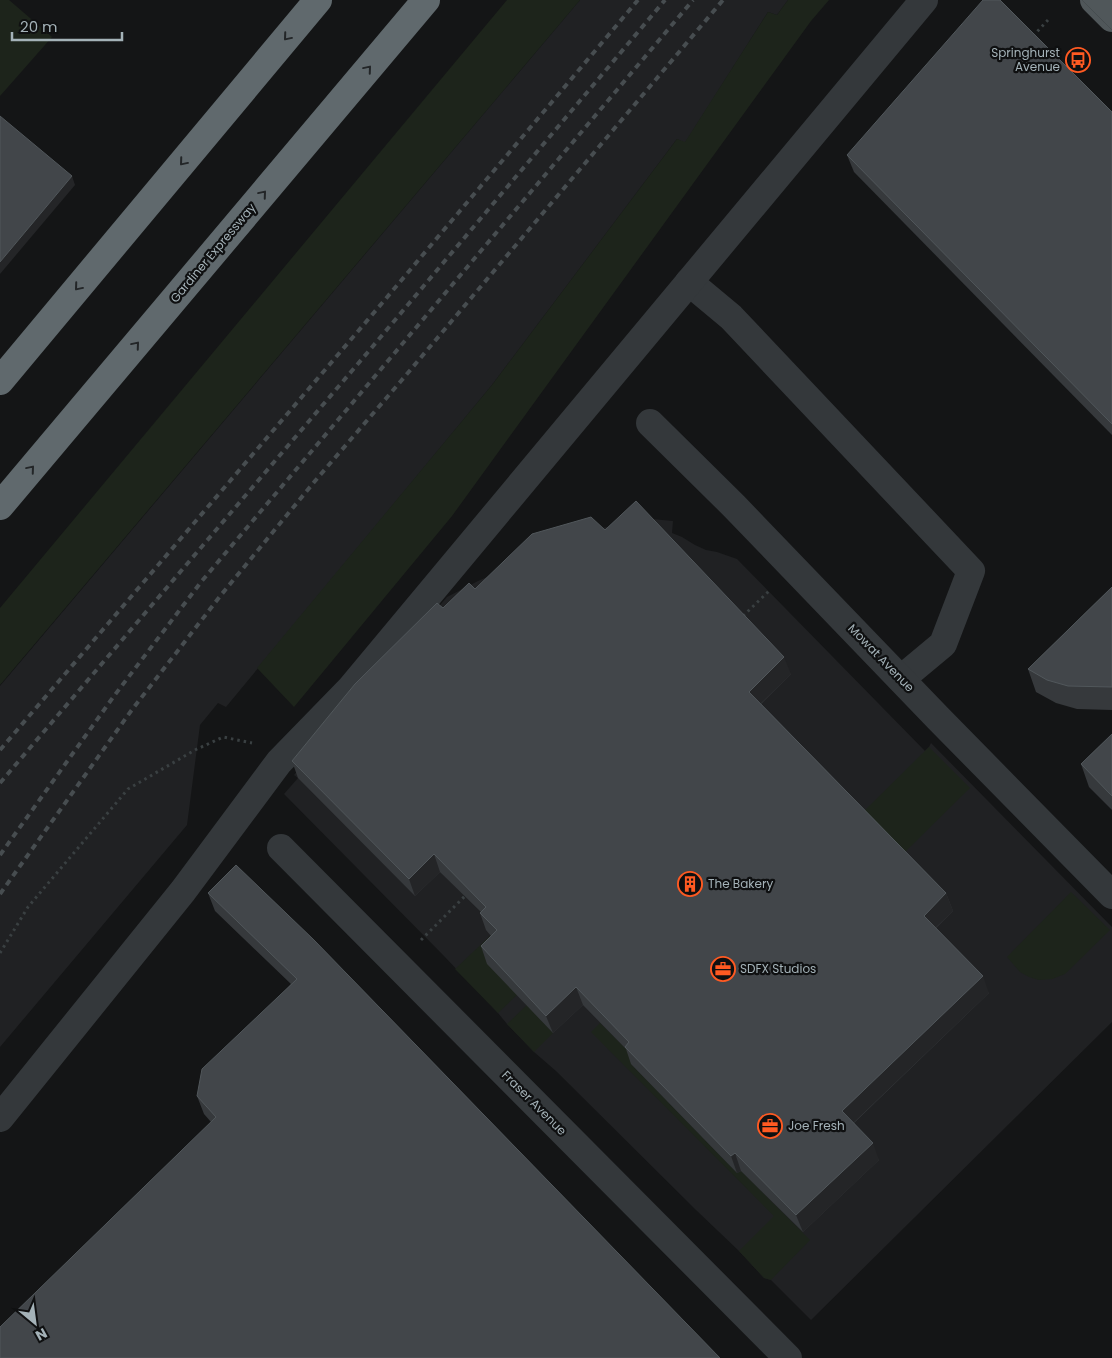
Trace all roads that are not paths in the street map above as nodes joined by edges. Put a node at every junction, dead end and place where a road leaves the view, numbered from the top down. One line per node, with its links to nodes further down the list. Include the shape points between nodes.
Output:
1 (318, 0): 7 (highway, one-way to 7)
2 (426, 0): 9 (highway, Gardiner Expressway, one-way to 2)
3 (924, 0): 6 (street)
4 (1094, 0): 5 (main road)
5 (1112, 18)
6 (689, 282): 10 (street, via 731,317 971,571 942,644); 13 (street, via 352,688 278,762 184,891)
7 (0, 380)
8 (650, 423): 10 (street, Mowat Avenue)
9 (0, 506)
10 (901, 679): 12 (street, Mowat Avenue)
11 (281, 848): 14 (street, Fraser Avenue)
12 (1112, 895)
13 (0, 1118)
14 (788, 1358)

